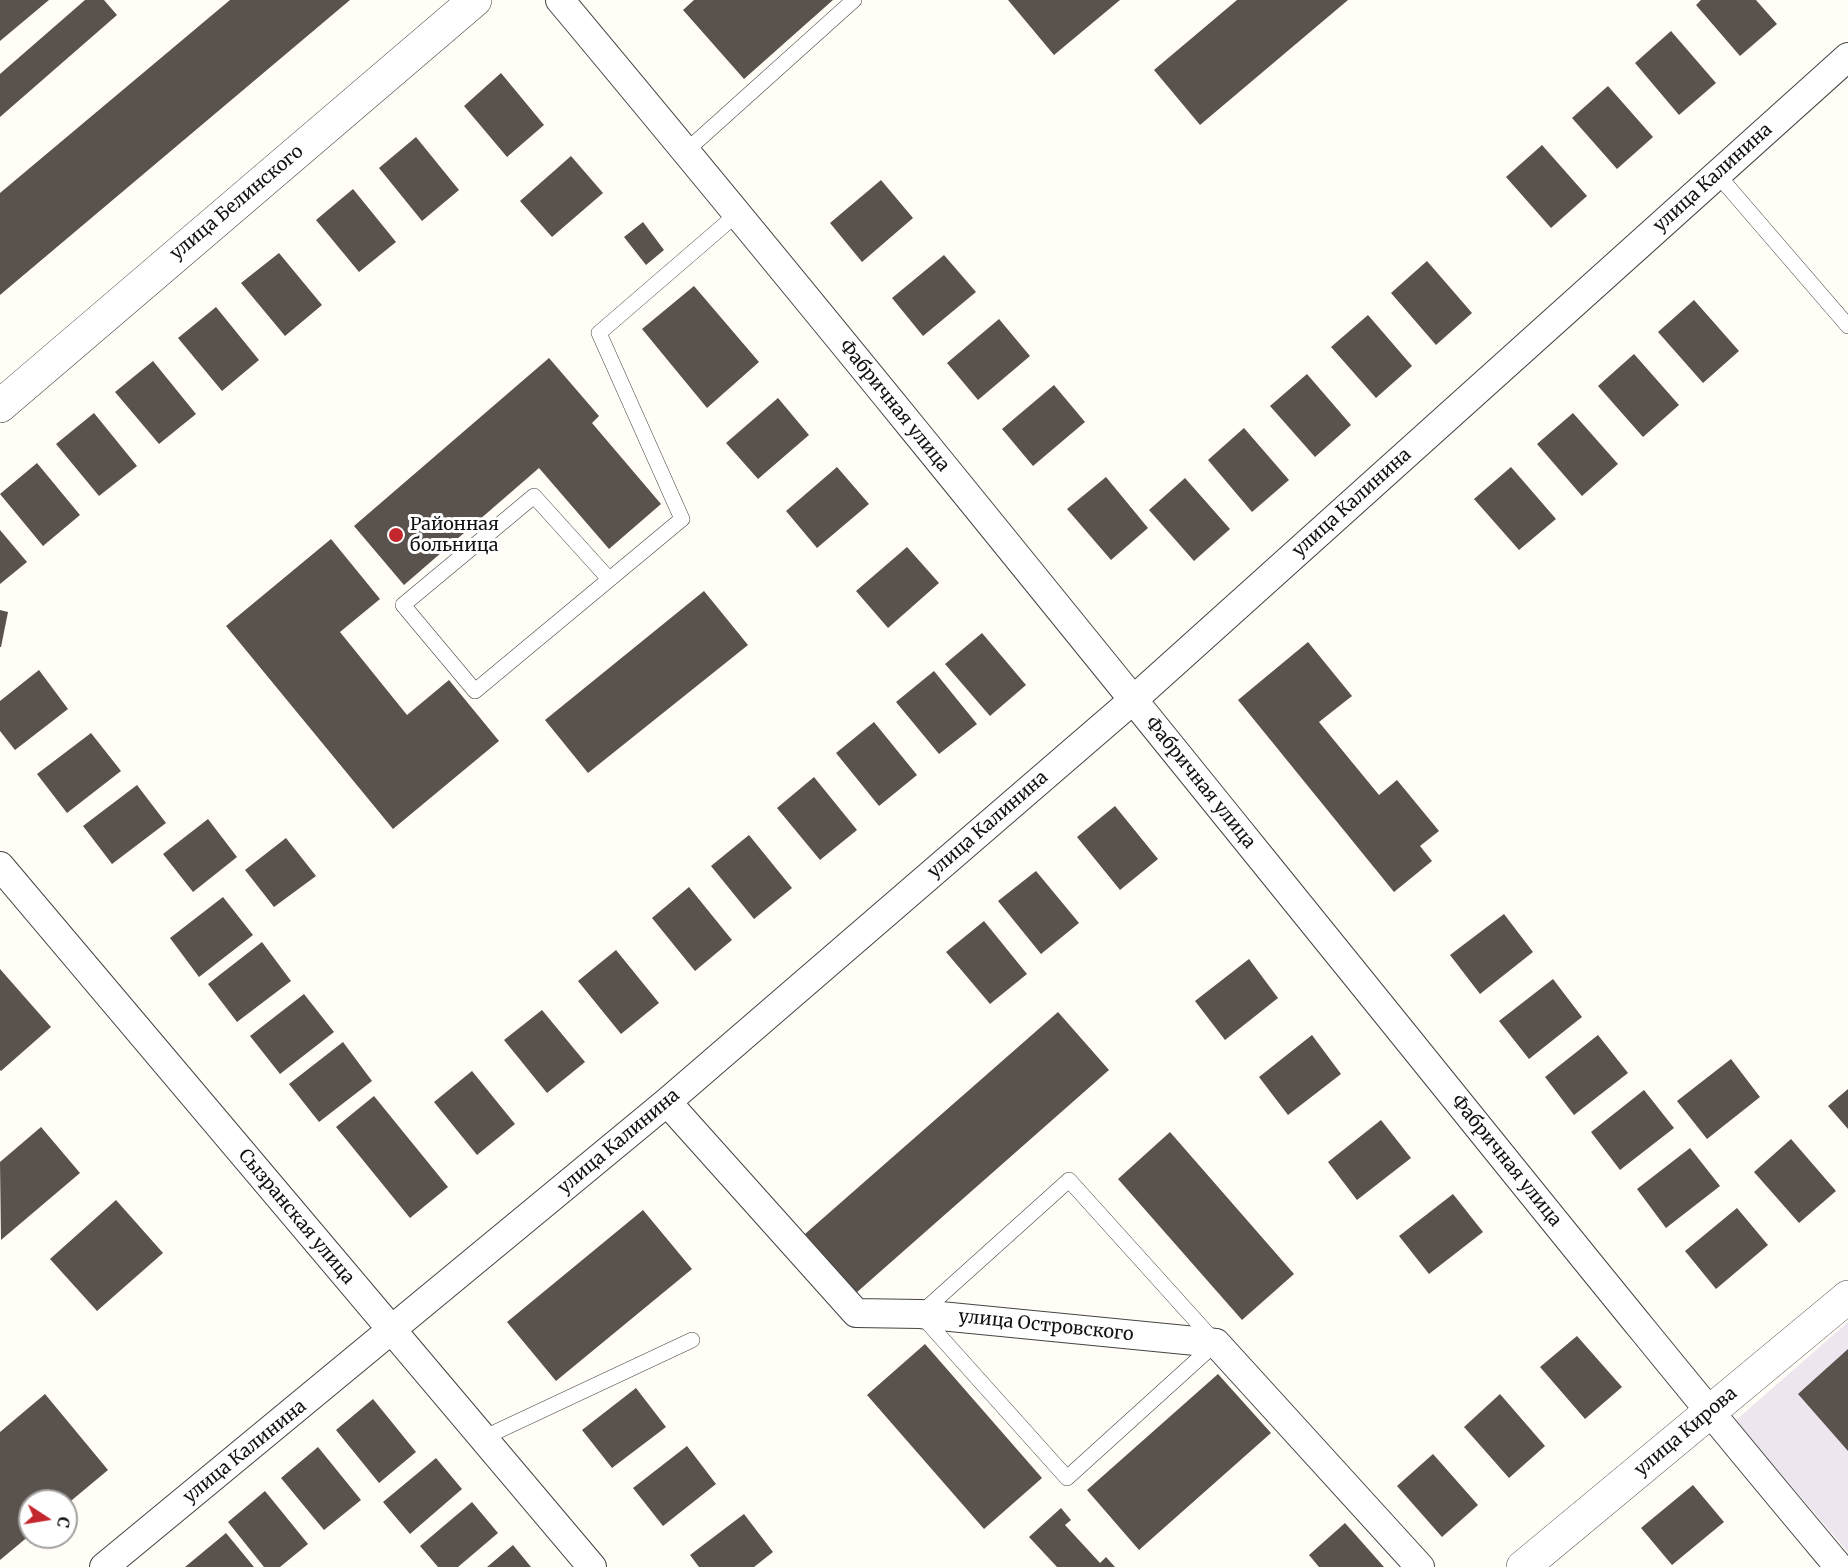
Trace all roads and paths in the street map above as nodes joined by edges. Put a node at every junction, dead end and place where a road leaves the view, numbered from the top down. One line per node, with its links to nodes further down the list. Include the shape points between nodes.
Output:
1 (475, 0): 9 (street, улица Белинского)
2 (560, 0): 5 (street, Фабричная улица)
3 (854, 0): 5 (lane)
4 (1848, 57): 6 (street, улица Калинина)
5 (686, 151): 7 (street, Фабричная улица)
6 (1718, 174): 8 (lane); 11 (street, улица Калинина)
7 (737, 214): 10 (lane, via 599,333 682,519); 11 (street, Фабричная улица)
8 (1848, 326)
9 (0, 406)
10 (609, 579): 10 (lane, via 475,691 403,605 534,496)
11 (1133, 700): 13 (street, улица Калинина); 19 (street, Фабричная улица)
12 (0, 866): 16 (street, Сызранская улица)
13 (667, 1102): 15 (street, улица Островского, via 856,1313); 16 (street, улица Калинина)
14 (1848, 1296): 19 (street, улица Кирова)
15 (920, 1314): 18 (street, улица Островского); 18 (lane, via 1069,1180); 18 (lane, via 1067,1478)
16 (392, 1330): 20 (street, Сызранская улица); 21 (street, улица Калинина)
17 (692, 1340): 20 (lane)
18 (1216, 1343): 23 (street)
19 (1710, 1413): 24 (street, улица Кирова); 25 (street, Фабричная улица)
20 (483, 1438): 22 (street, Сызранская улица)
21 (104, 1567)
22 (592, 1567)
23 (1420, 1567)
24 (1523, 1567)
25 (1839, 1567)

